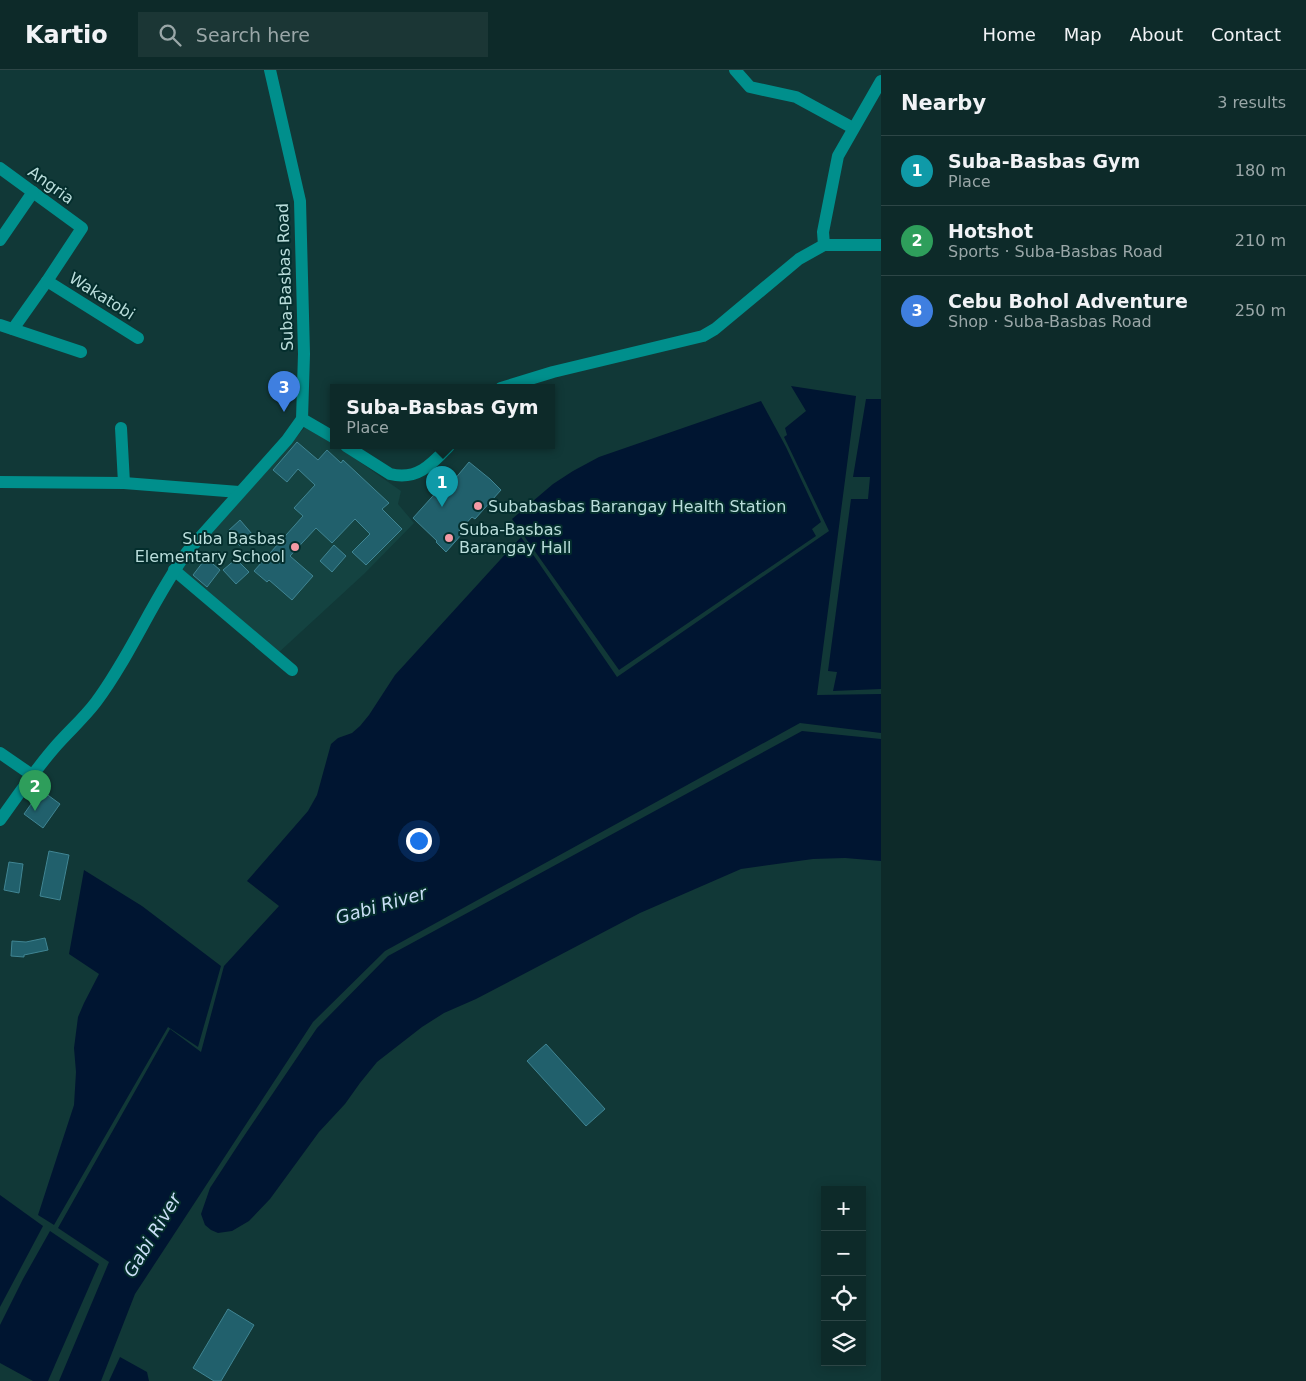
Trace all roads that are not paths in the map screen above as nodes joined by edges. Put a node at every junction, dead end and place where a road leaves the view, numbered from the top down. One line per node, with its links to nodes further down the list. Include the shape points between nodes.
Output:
1 (270, 70): 16 (street, Suba-Basbas Road, via 300,201 304,354)
2 (735, 70): 4 (street, via 750,87 796,97)
3 (881, 81): 4 (street)
4 (853, 128): 8 (street, via 838,156 822,232)
5 (0, 168): 6 (street, Angria)
6 (33, 192): 7 (street); 10 (street, Angria, via 82,228)
7 (0, 240)
8 (824, 245): 9 (street); 15 (street, via 799,259 703,336)
9 (881, 245)
10 (47, 281): 12 (street); 13 (street, Wakatobi)
11 (0, 325): 12 (street)
12 (13, 329): 14 (street)
13 (138, 338)
14 (81, 352)
15 (514, 384)
16 (302, 419): 18 (street); 23 (street)
17 (121, 428): 22 (street)
18 (330, 435)
19 (351, 449): 20 (street, via 395,475 416,474 426,469)
20 (446, 449)
21 (0, 482): 22 (street)
22 (124, 483): 23 (street)
23 (239, 492): 24 (street)
24 (174, 570): 25 (street); 27 (street, via 96,703)
25 (292, 670)
26 (0, 753): 27 (street)
27 (32, 775): 28 (street)
28 (0, 820)

